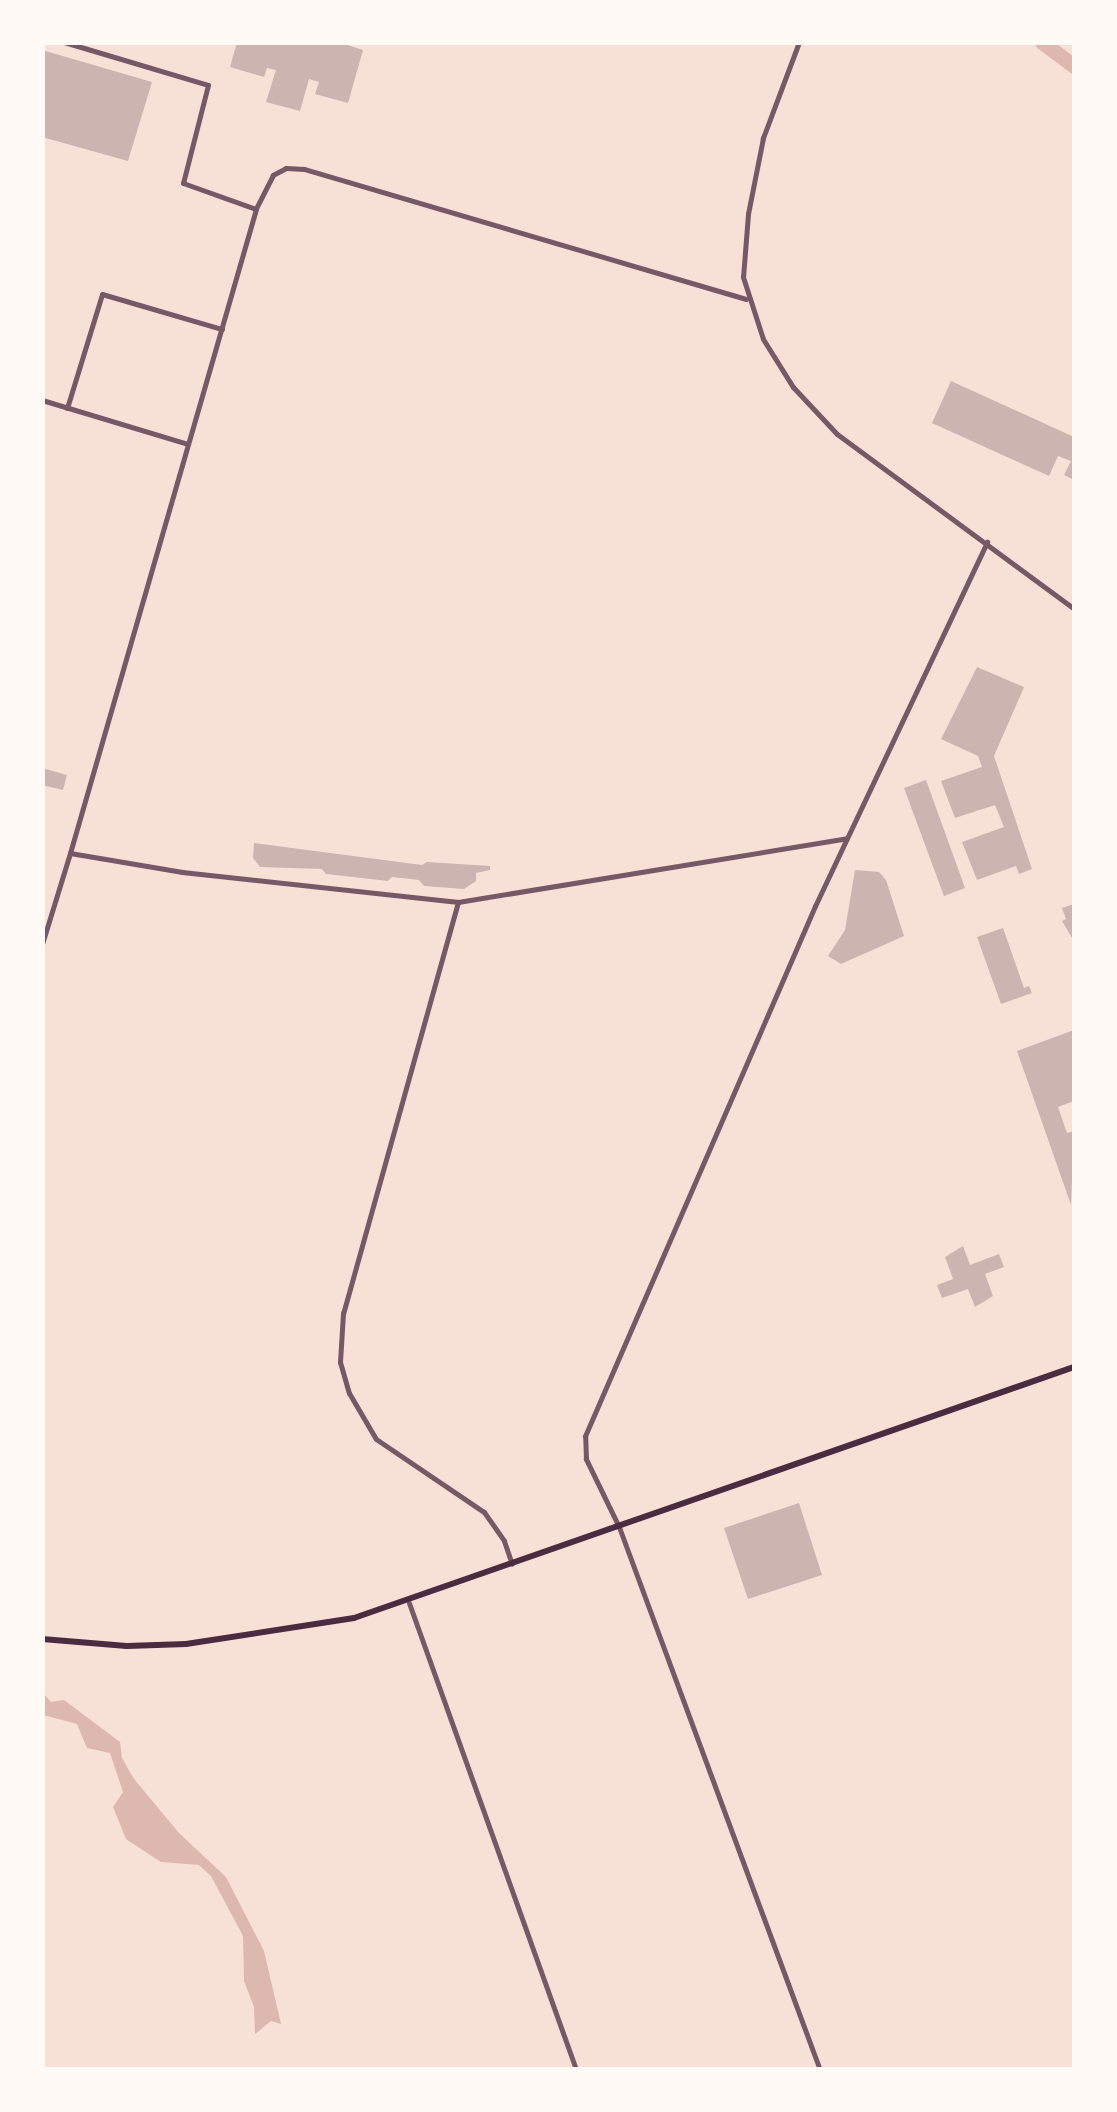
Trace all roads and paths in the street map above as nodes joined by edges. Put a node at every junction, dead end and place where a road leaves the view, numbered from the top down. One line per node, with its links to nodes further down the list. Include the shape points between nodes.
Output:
1 (64, 42): 3 (street, via 208,85 183,183)
2 (799, 42): 4 (street, via 769,120 754,185 742,277)
3 (256, 208): 4 (street, via 273,175 304,169); 5 (street)
4 (746, 299): 9 (street, via 777,363 821,420)
5 (222, 329): 7 (street, via 102,294); 8 (street)
6 (42, 400): 7 (street)
7 (68, 408): 8 (street)
8 (188, 444): 12 (street)
9 (987, 542): 10 (street); 11 (street)
10 (1074, 609)
11 (847, 838): 13 (street); 16 (street, via 585,1436 586,1459)
12 (70, 854): 13 (street); 14 (street)
13 (458, 902): 17 (street, via 343,1313 340,1362 376,1439 484,1512)
14 (42, 944)
15 (1074, 1367): 16 (main road)
16 (619, 1527): 17 (main road); 21 (street)
17 (512, 1566): 18 (main road)
18 (408, 1603): 19 (main road, via 328,1623 186,1644); 20 (street)
19 (42, 1639)
20 (576, 2070)
21 (820, 2070)

